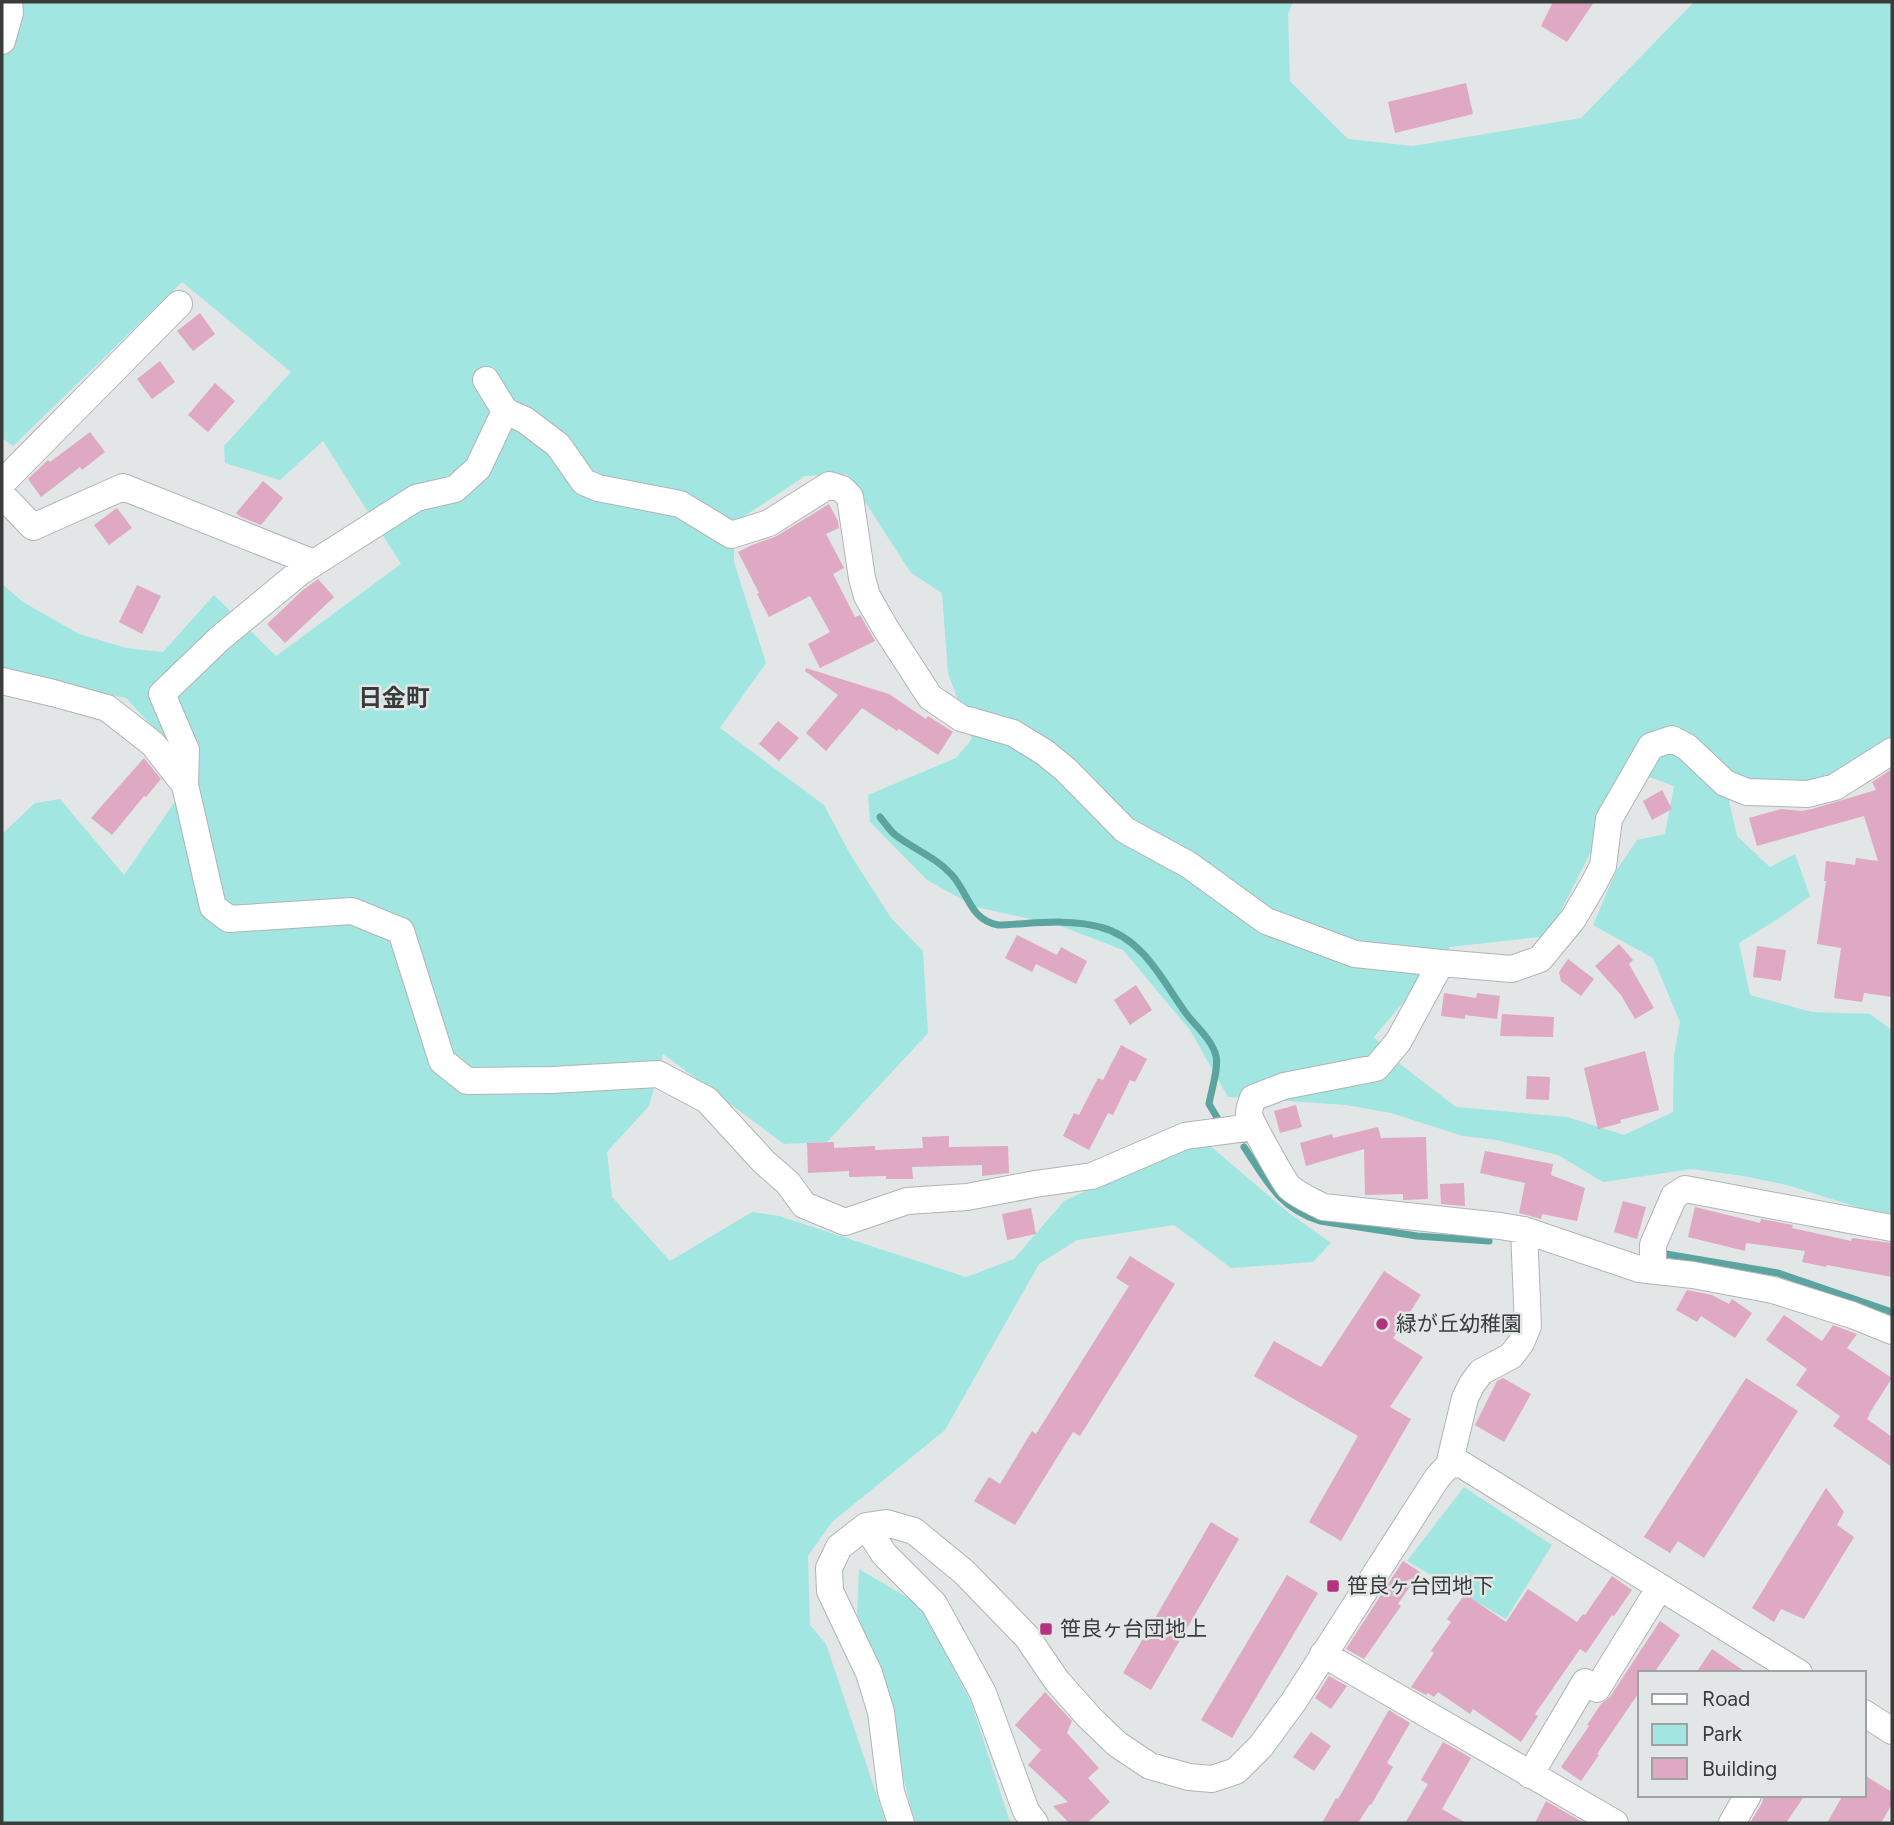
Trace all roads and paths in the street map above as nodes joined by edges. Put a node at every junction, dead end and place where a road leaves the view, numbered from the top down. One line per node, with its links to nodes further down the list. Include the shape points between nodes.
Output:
1 (9, 2): 2 (street)
2 (2, 41)
3 (179, 304): 6 (street)
4 (486, 380): 5 (street)
5 (505, 411): 8 (street, via 478,468 455,489 416,498); 12 (street, via 558,444 584,482 680,504 731,535 769,523 829,485 842,489 850,497 867,596 930,697 961,718 1013,733 1044,752 1125,830 1189,865 1266,921 1355,954)
6 (2, 484)
7 (2, 495): 8 (street, via 33,527 123,487)
8 (314, 563): 11 (street, via 219,639 162,694 186,750)
9 (2, 681): 11 (street, via 107,708 153,744)
10 (1892, 751): 12 (street, via 1835,787 1808,794 1747,792 1725,783 1672,739 1651,746 1609,819 1603,866 1573,919 1540,960 1512,969)
11 (185, 785): 13 (street, via 213,907 229,919 352,911 401,931 442,1061 467,1082 658,1074 708,1100 804,1205 845,1222 907,1201 967,1197 1092,1176 1185,1136)
12 (1441, 963): 13 (street, via 1398,1042 1376,1068 1284,1086 1253,1098 1249,1111)
13 (1253, 1127): 15 (street, via 1287,1185 1323,1207)
14 (1892, 1228): 16 (street, via 1685,1189 1674,1196 1653,1245)
15 (1524, 1230): 16 (street); 18 (street, via 1528,1326 1511,1356 1481,1372 1472,1384)
16 (1653, 1270): 17 (street, via 1773,1290)
17 (1892, 1331)
18 (1449, 1465): 20 (street, via 1461,1464); 21 (street)
19 (866, 1526): 21 (street, via 886,1523 914,1531 964,1572 1027,1637 1057,1681 1117,1744 1150,1766 1189,1777 1212,1779 1236,1772 1294,1702); 27 (street, via 839,1547 830,1568 830,1591 869,1673 881,1712 891,1792); 28 (street, via 884,1554 934,1604 983,1693 1026,1811)
20 (1660, 1587): 22 (street); 25 (street, via 1597,1689 1585,1682)
21 (1323, 1654): 25 (street)
22 (1796, 1671)
23 (1866, 1714): 24 (street)
24 (1892, 1731)
25 (1530, 1775): 29 (street)
26 (1747, 1797): 30 (street)
27 (901, 1823)
28 (1035, 1823)
29 (1615, 1823)
30 (1732, 1823)

